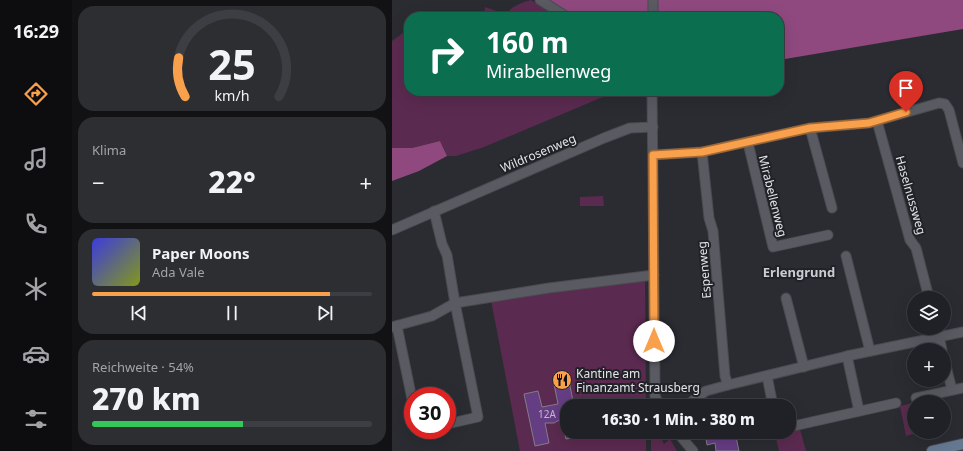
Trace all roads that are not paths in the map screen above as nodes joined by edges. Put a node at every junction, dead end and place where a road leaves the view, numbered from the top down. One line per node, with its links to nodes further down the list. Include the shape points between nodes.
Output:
1 (540, 0): 3 (street)
2 (653, 0): 4 (street)
3 (559, 12)
4 (653, 12)
5 (652, 96): 7 (street)
6 (877, 121): 8 (street, Mirabellenweg); 12 (street, Mirabellenweg, via 934,104 945,104 949,110); 19 (street, Haselnussweg, via 910,240 916,248)
7 (653, 127): 11 (street); 14 (street, Wildrosenweg, via 630,128)
8 (810, 128): 9 (street, Mirabellenweg); 13 (street)
9 (748, 143): 10 (street, Mirabellenweg); 16 (street, Mirabellenweg, via 774,247)
10 (702, 152): 11 (street, Mirabellenweg); 30 (street, Espenweg, via 708,218 713,231 725,376)
11 (653, 155): 18 (street)
12 (963, 163)
13 (832, 208)
14 (434, 211): 15 (street, Wildrosenweg); 21 (street, via 447,255)
15 (392, 230)
16 (828, 235)
17 (846, 256): 26 (street)
18 (654, 275): 21 (street, via 549,288); 36 (street)
19 (927, 291)
20 (786, 298): 28 (street)
21 (455, 304): 22 (street, via 432,316); 41 (street, via 478,417)
22 (395, 326): 32 (street)
23 (951, 332): 24 (street)
24 (963, 332)
25 (927, 335): 26 (street)
26 (870, 351): 27 (street)
27 (847, 356): 28 (street); 40 (street)
28 (804, 367): 29 (street)
29 (767, 376): 30 (street); 38 (street)
30 (728, 385): 37 (street, via 706,391)
31 (951, 386): 34 (street)
32 (409, 387)
33 (963, 388): 34 (street)
34 (952, 390): 35 (street)
35 (930, 395)
36 (657, 399)
37 (695, 399)
38 (772, 399)
39 (896, 403): 40 (street)
40 (859, 411): 42 (street)
41 (456, 422)
42 (796, 425)
43 (681, 439): 46 (street)
44 (683, 439): 47 (street)
45 (963, 444): 48 (main road)
46 (688, 451)
47 (693, 451)
48 (932, 451)

